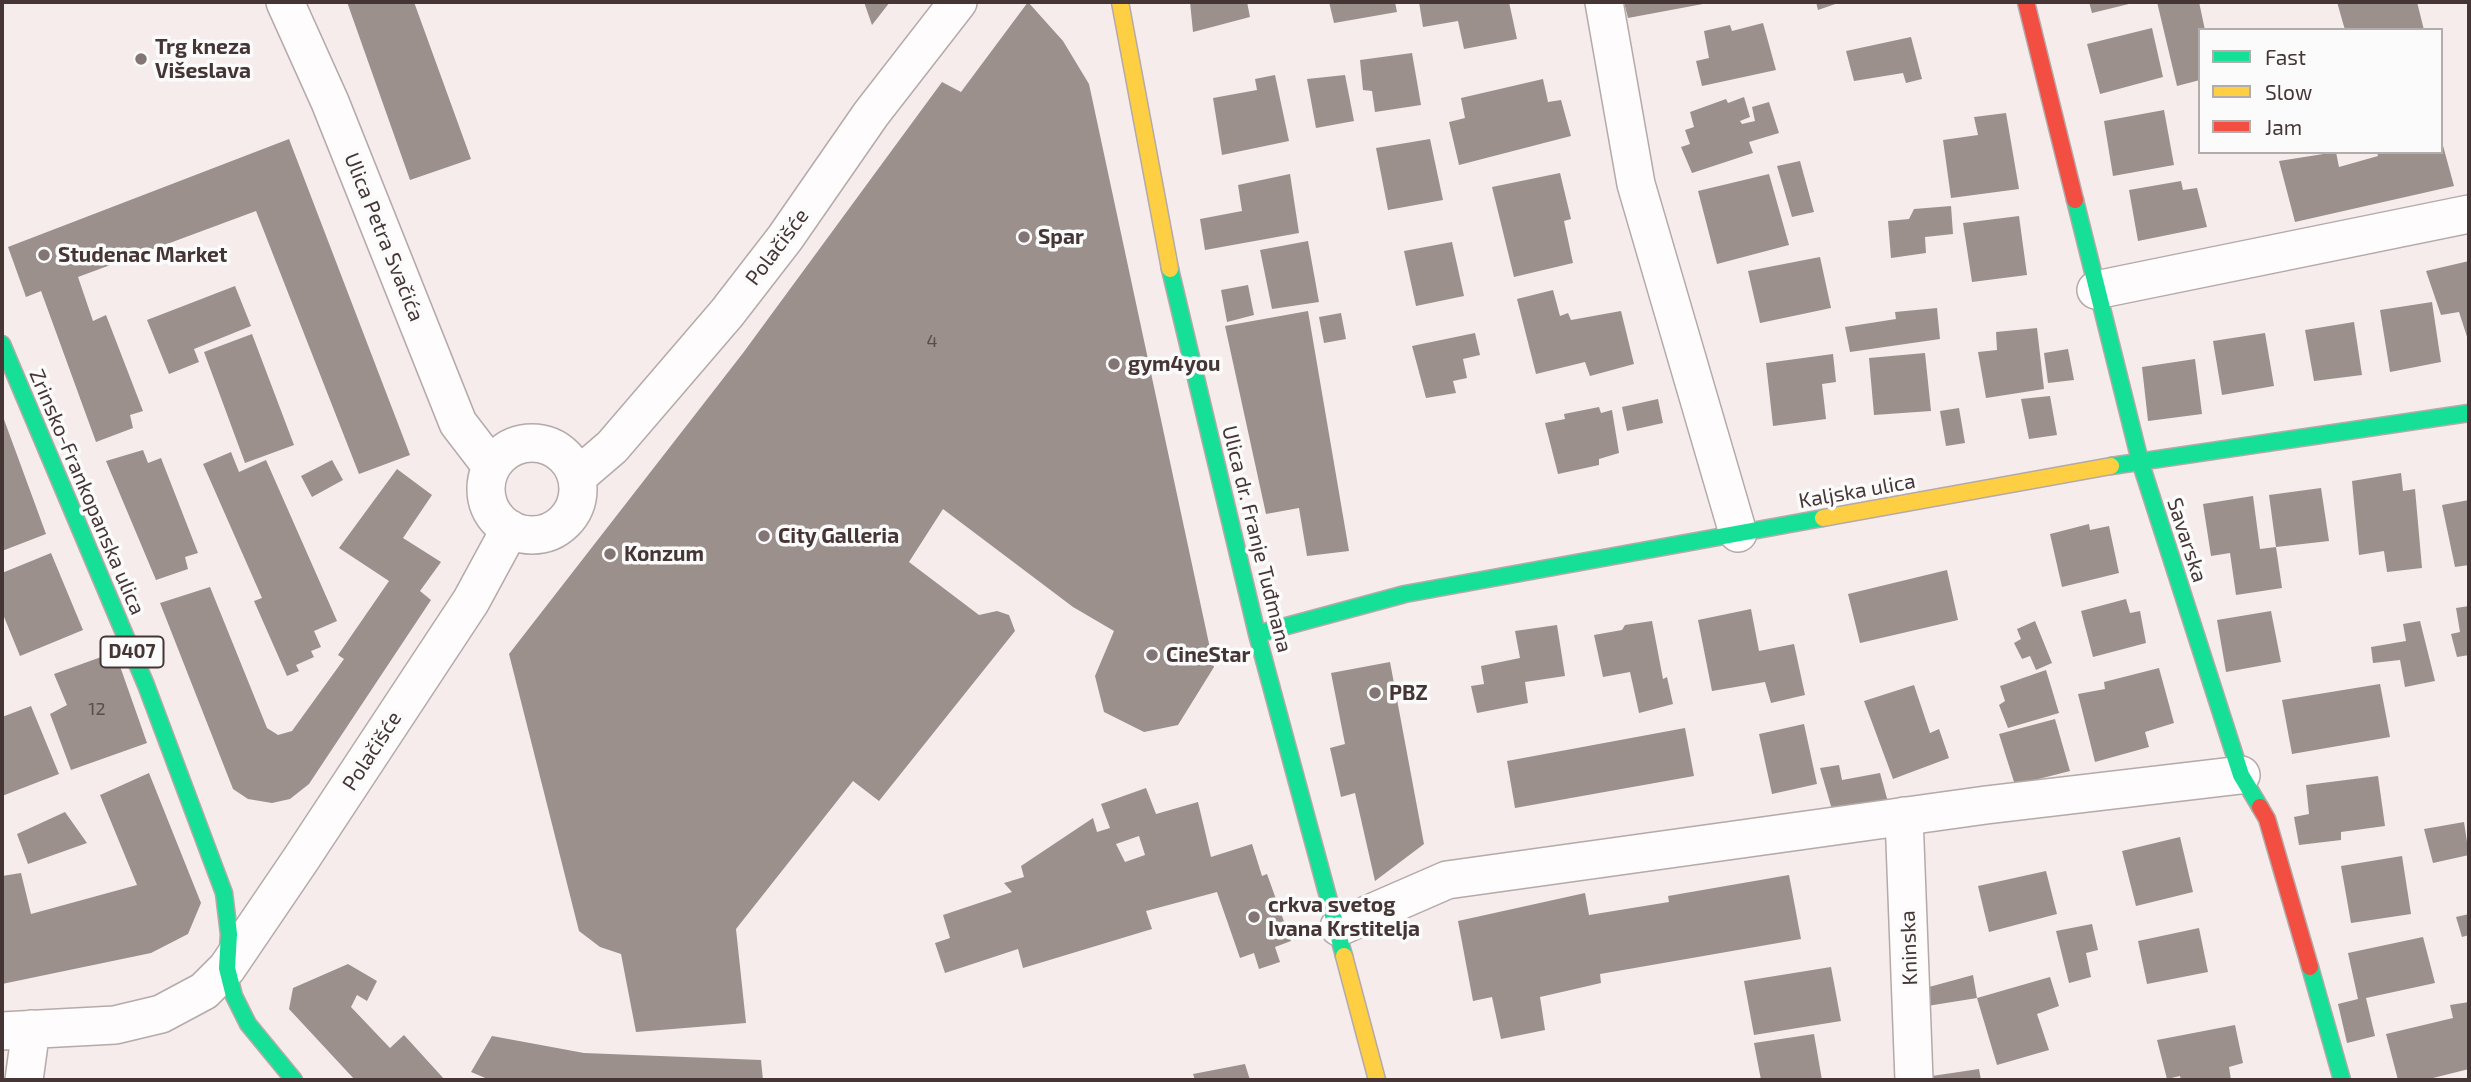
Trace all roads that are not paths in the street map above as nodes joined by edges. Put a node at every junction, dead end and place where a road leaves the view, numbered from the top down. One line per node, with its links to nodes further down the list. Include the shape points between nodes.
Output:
1 (285, 2): 13 (street, Ulica Petra Svačića, via 330,102 458,423)
2 (958, 2): 14 (street, Polačišće, via 727,313 612,447)
3 (1114, 2): 7 (street)
4 (1120, 2): 7 (street, Ulica dr. Franje Tuđmana)
5 (1604, 2): 16 (street, via 1636,184)
6 (2026, 2): 9 (street, Savarska)
7 (1122, 23): 17 (street, Ulica dr. Franje Tuđmana, via 1156,209)
8 (2469, 214): 9 (street)
9 (2096, 290): 12 (street, Savarska)
10 (2, 344): 21 (street, Zrinsko-Frankopanska ulica / D407, via 146,685 224,893)
11 (2469, 413): 12 (street, Kaljska ulica)
12 (2140, 461): 16 (street, Kaljska ulica); 18 (street, Savarska)
13 (491, 466): 14 (street, via 514,446 546,444 571,462); 15 (street, via 486,487 490,508)
14 (578, 477): 15 (street, via 577,500 567,520 540,535)
15 (510, 529): 21 (street, Polačišće, via 471,601)
16 (1738, 533): 17 (street, Kaljska ulica, via 1405,594)
17 (1258, 634): 20 (street, Ulica dr. Franje Tuđmana)
18 (2241, 775): 19 (street); 27 (street, Savarska, via 2267,819)
19 (1904, 817): 20 (street, via 1447,880); 26 (street, Kninska)
20 (1339, 928): 25 (street, Ulica dr. Franje Tuđmana)
21 (227, 968): 22 (street, Polačišće, via 204,991 161,1014 115,1025); 24 (street, Zrinsko-Frankopanska ulica / D407, via 248,1024)
22 (16, 1030): 23 (street)
23 (24, 1080)
24 (294, 1080)
25 (1377, 1080)
26 (1914, 1080)
27 (2342, 1080)

